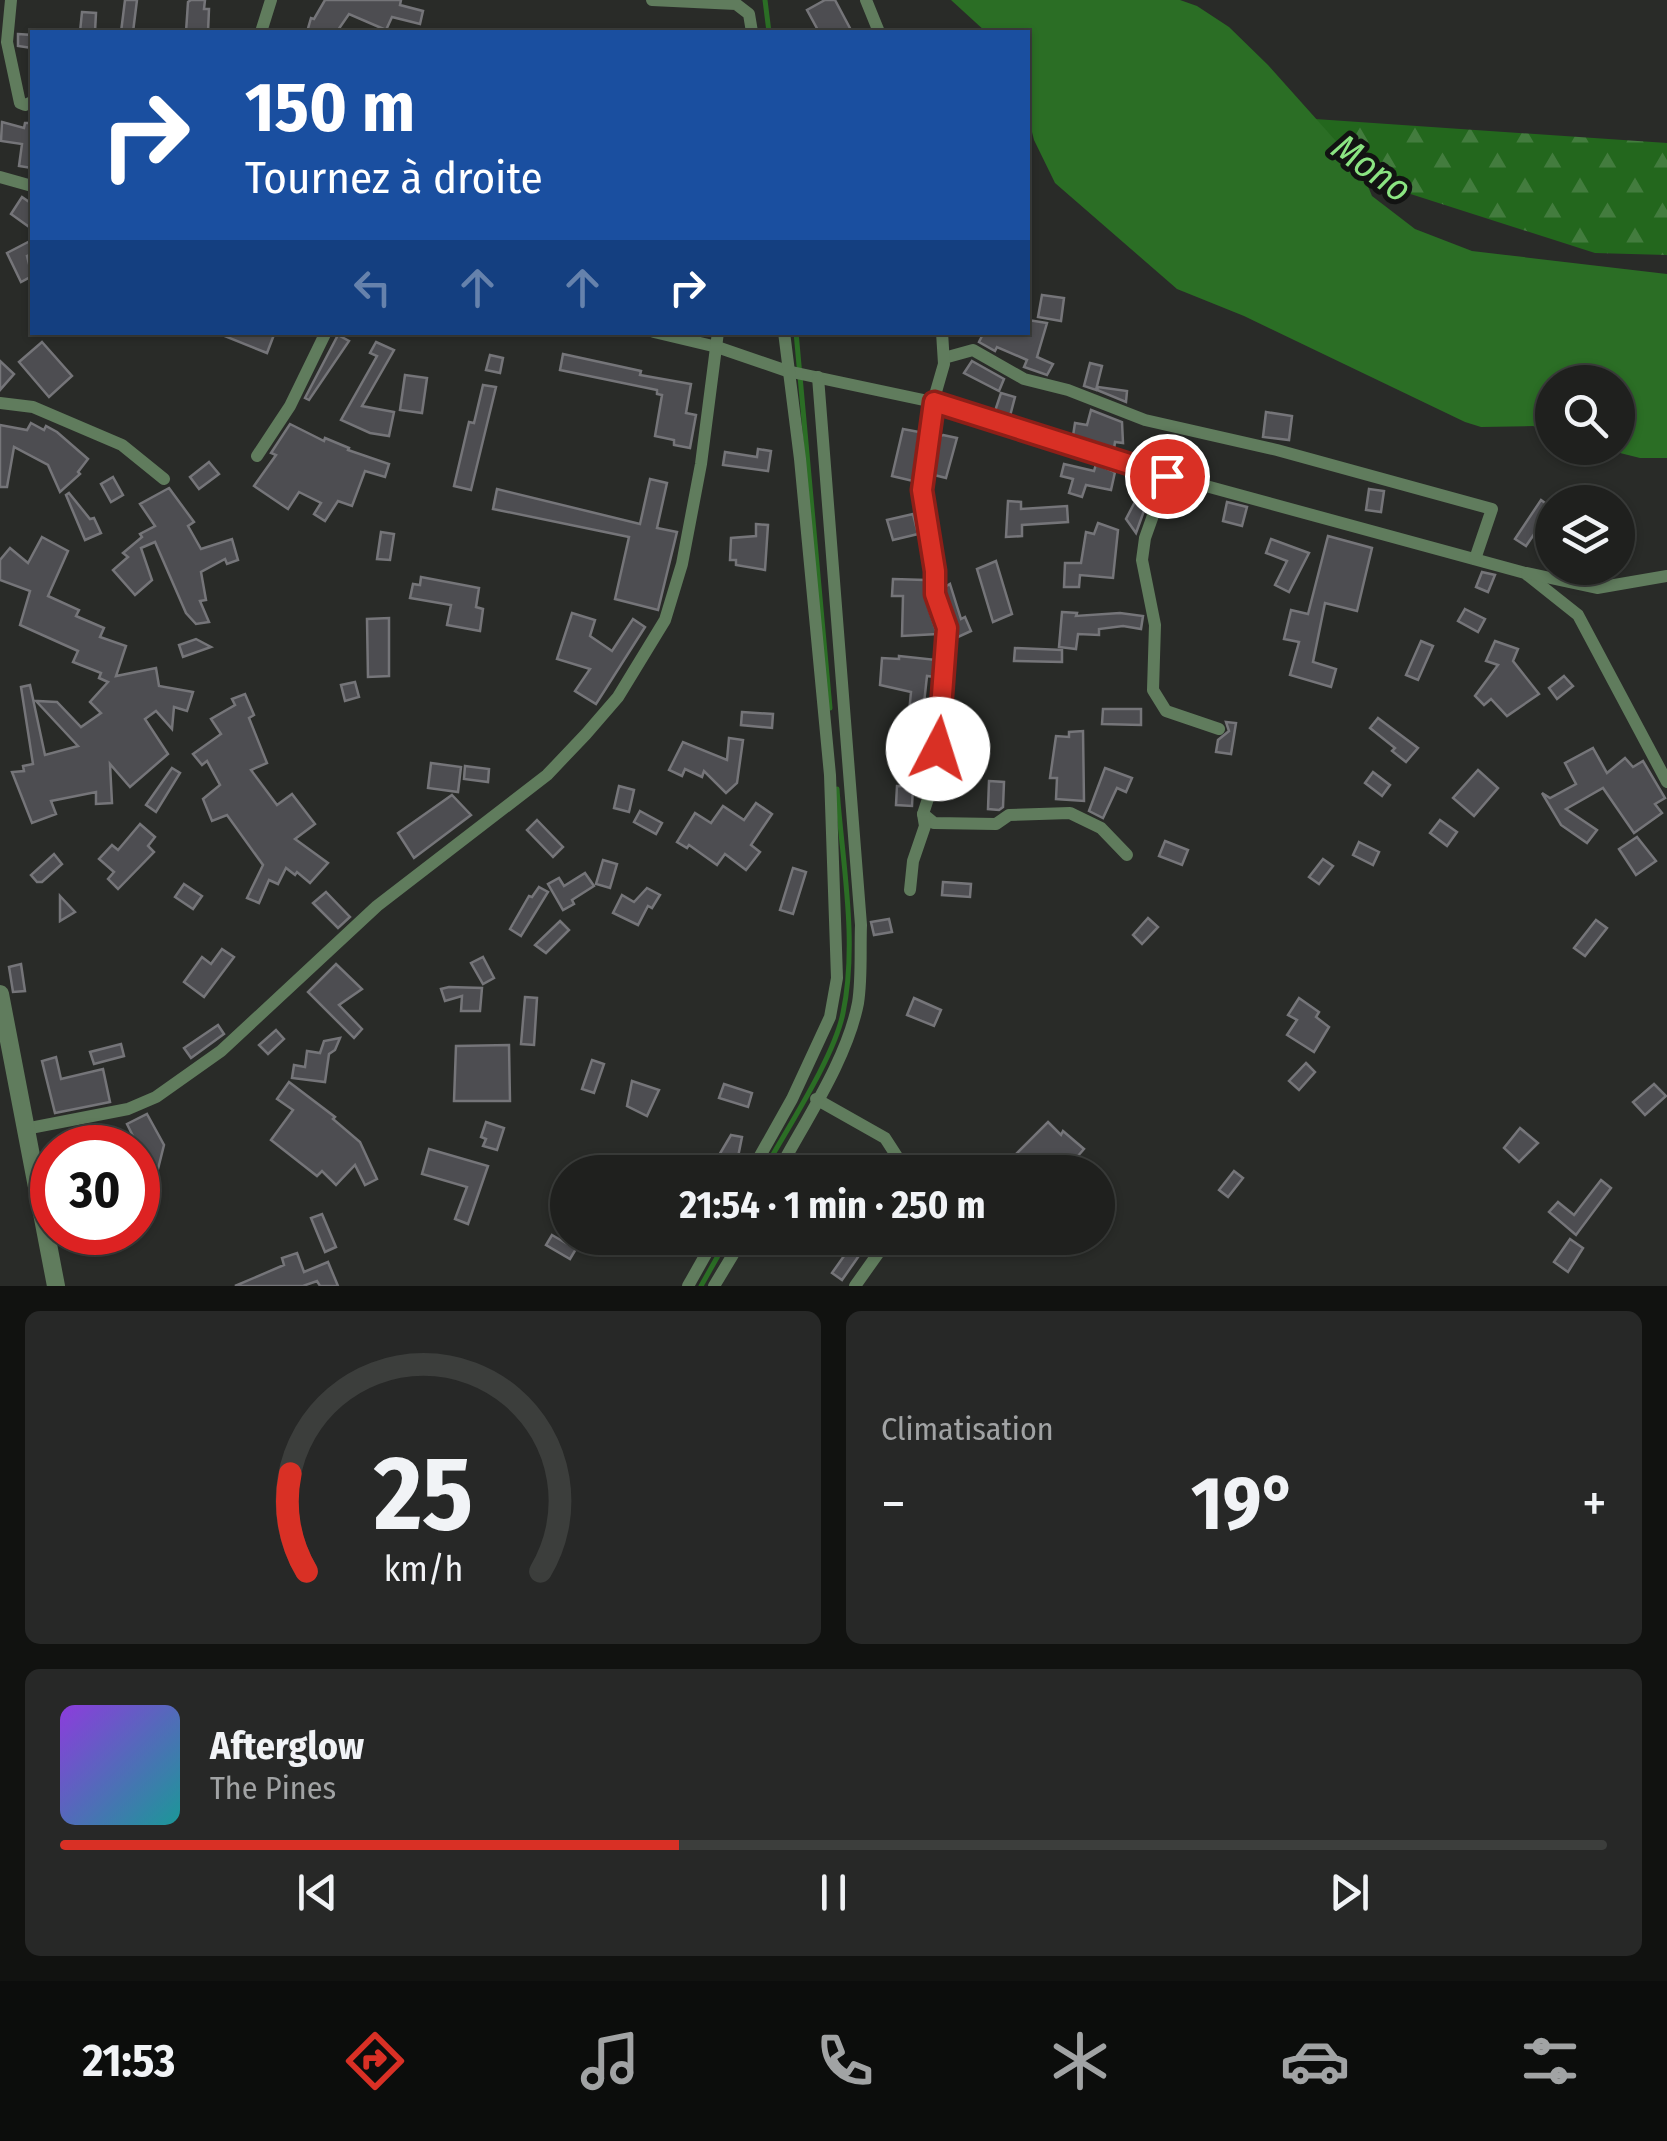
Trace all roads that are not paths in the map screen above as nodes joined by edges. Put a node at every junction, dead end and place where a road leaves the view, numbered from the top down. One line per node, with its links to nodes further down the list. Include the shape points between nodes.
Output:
1 (11, 0): 8 (street, via 7,42 20,103)
2 (271, 0): 6 (street)
3 (652, 0): 5 (street)
4 (866, 0): 7 (street)
5 (749, 7)
6 (263, 30)
7 (878, 30)
8 (30, 103)
9 (0, 178): 10 (street)
10 (30, 186)
11 (325, 335): 21 (street)
12 (678, 335): 15 (street)
13 (784, 335): 17 (street)
14 (942, 335): 16 (street)
15 (718, 340): 17 (street); 34 (street, via 701,464 665,620 618,697 586,734 547,775 377,906 189,1074 128,1109)
16 (944, 358): 20 (street); 24 (street, via 973,350 1024,379 1145,420 1492,509)
17 (787, 371): 18 (street); 35 (street, via 830,775 838,978 830,1017)
18 (818, 377): 20 (street); 33 (street, via 860,940 858,1002 847,1040)
19 (0, 402): 23 (street, via 122,444)
20 (934, 402): 22 (street); 29 (street, via 922,490 948,646 936,774)
21 (257, 456)
22 (1167, 476): 24 (street); 27 (street, via 1142,560 1155,626 1153,690 1166,711)
23 (164, 479)
24 (1475, 559): 25 (street)
25 (1525, 572): 26 (street, via 1598,588); 28 (street, via 1578,616)
26 (1667, 576)
27 (1219, 728)
28 (1667, 782)
29 (924, 814): 30 (street, via 934,823 996,824 1009,815 1070,813 1101,828); 31 (street)
30 (1127, 855)
31 (910, 890)
32 (0, 994): 34 (street)
33 (816, 1099): 36 (street); 37 (street, via 885,1138)
34 (25, 1129): 41 (street)
35 (760, 1155)
36 (787, 1155)
37 (896, 1155)
38 (705, 1255): 42 (street)
39 (733, 1255): 43 (street)
40 (877, 1255): 44 (street)
41 (56, 1286)
42 (688, 1286)
43 (714, 1286)
44 (855, 1286)

